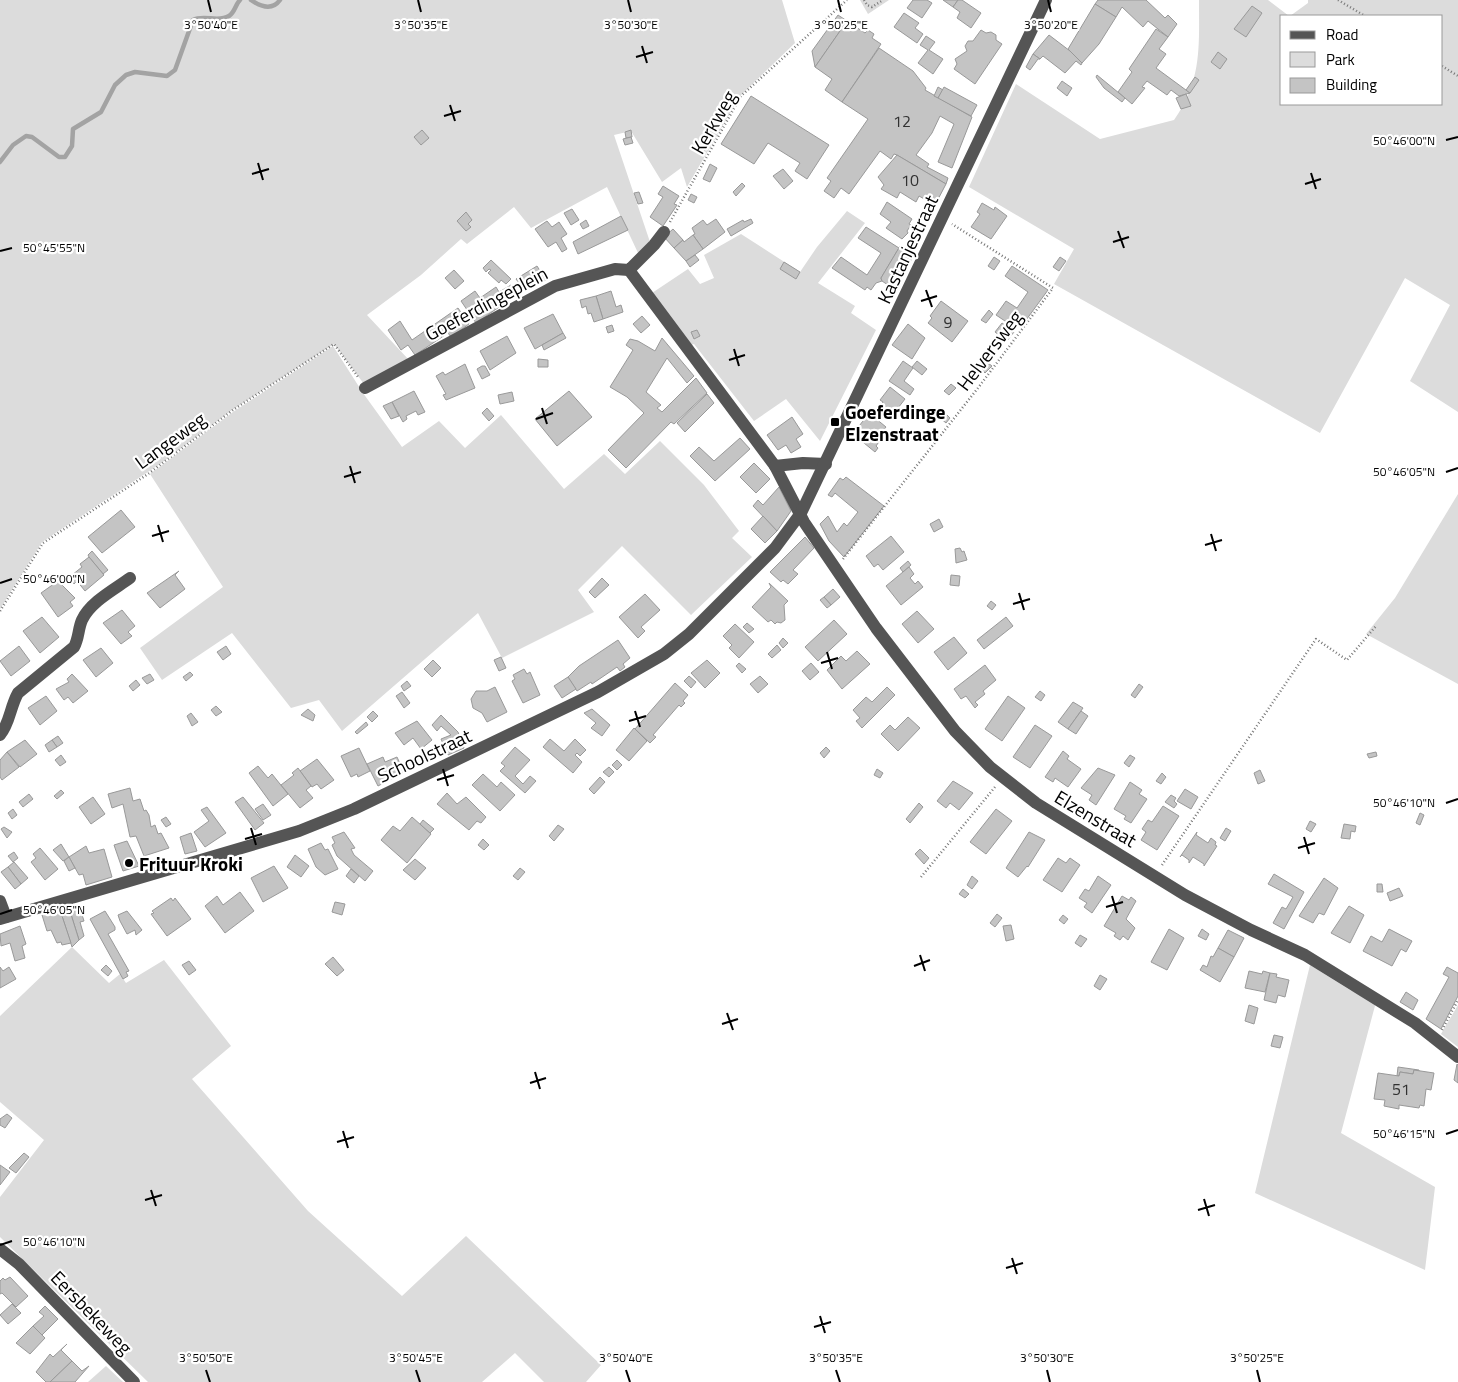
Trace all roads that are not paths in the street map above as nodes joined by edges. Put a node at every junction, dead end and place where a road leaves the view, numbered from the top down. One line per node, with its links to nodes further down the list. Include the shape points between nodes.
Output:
1 (1046, 0): 5 (street, Kastanjestraat)
2 (664, 232): 3 (street)
3 (629, 270): 4 (street, Goeferdingeplein, via 614,269 555,286); 6 (street)
4 (365, 388)
5 (826, 464): 6 (street); 7 (street, Kastanjestraat)
6 (775, 466): 7 (street)
7 (801, 513): 11 (street, Schoolstraat, via 775,548 689,634 664,654 598,692 354,809 299,831); 12 (street, Elzenstraat, via 876,628 955,731 1003,777 1036,803 1155,876 1251,930 1305,955 1414,1023)
8 (130, 578): 9 (street, via 93,605 82,620 74,647 18,693 6,728)
9 (0, 735)
10 (0, 901): 11 (street)
11 (3, 918)
12 (1458, 1056)
13 (0, 1249): 14 (street, Eersbekeweg, via 19,1264)
14 (134, 1382)

